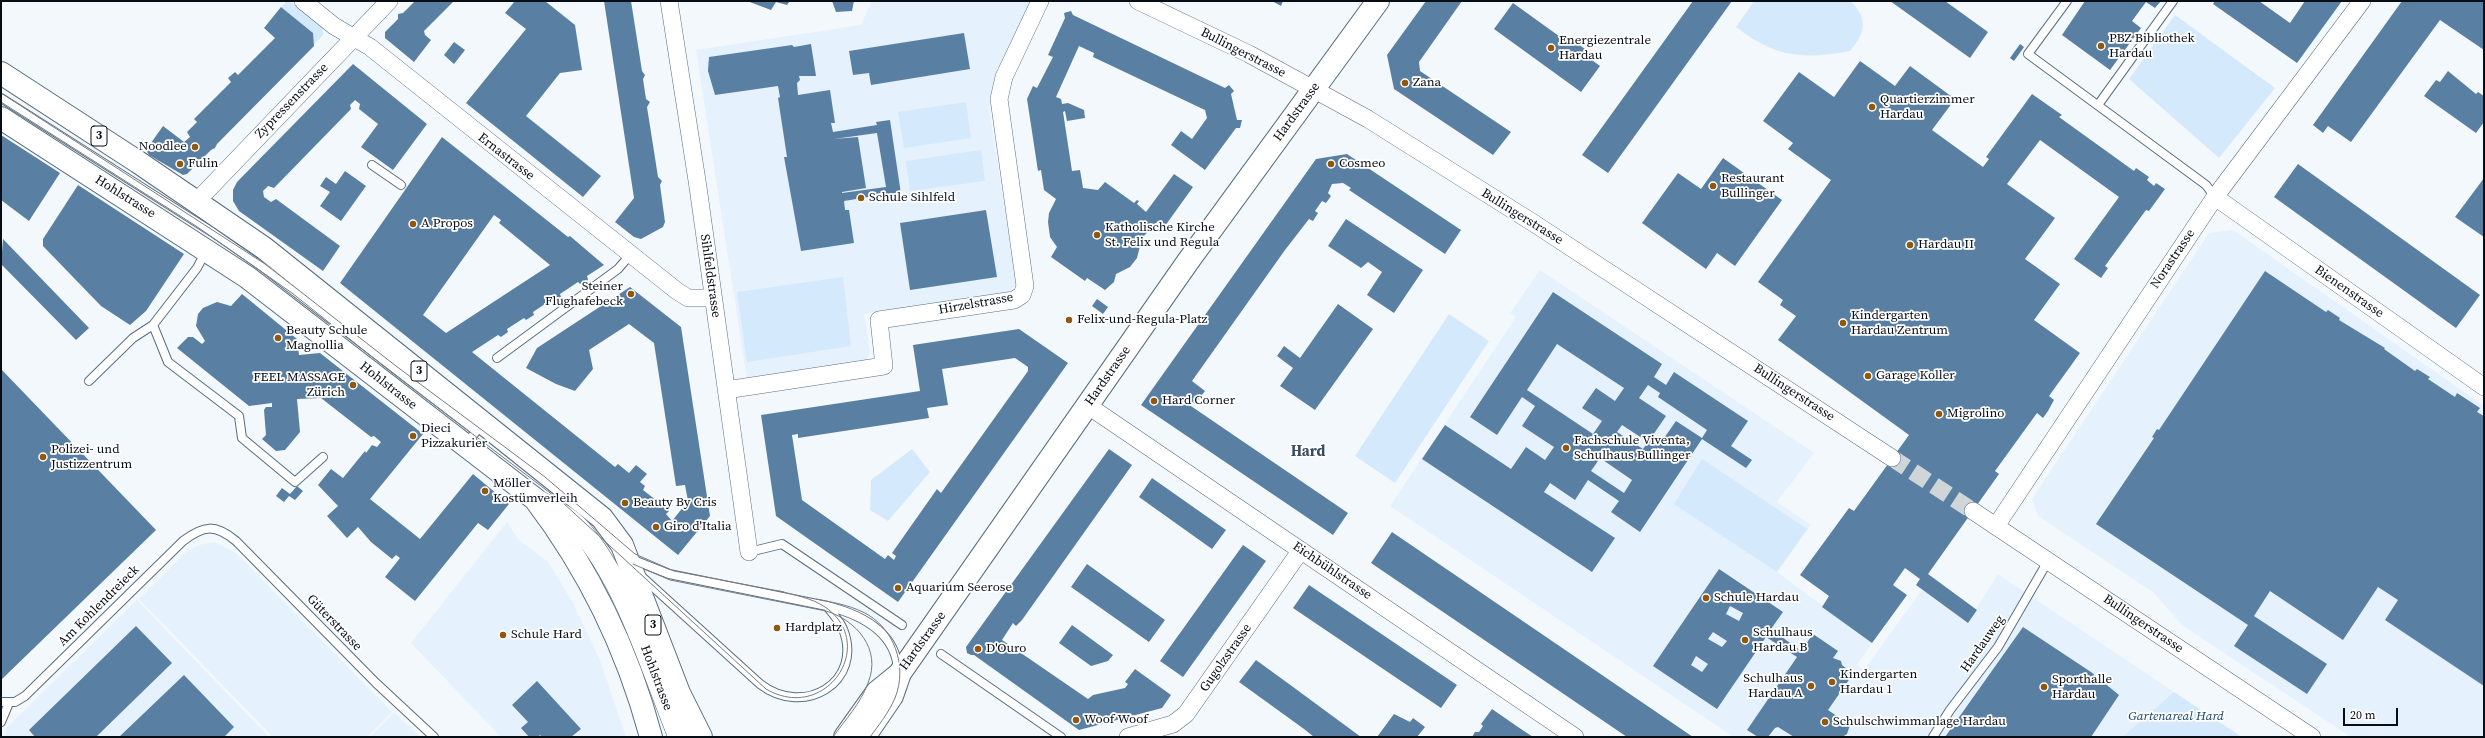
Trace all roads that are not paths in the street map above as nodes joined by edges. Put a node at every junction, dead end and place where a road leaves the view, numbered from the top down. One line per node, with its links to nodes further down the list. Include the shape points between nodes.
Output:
1 (303, 1): 10 (street, Ernastrasse, via 334,26)
2 (389, 1): 10 (street, Zypressenstrasse)
3 (669, 1): 21 (street, Sihlfeldstrasse)
4 (1040, 1): 26 (street, Hirzelstrasse, via 1004,77 999,99 1025,286 1022,295 1014,300 879,320 884,366)
5 (1138, 1): 12 (street, Bullingerstrasse, via 1249,54)
6 (1378, 1): 12 (main road, Hardstrasse)
7 (2067, 1): 14 (lane, via 2028,54)
8 (2173, 1): 14 (lane)
9 (2362, 1): 18 (street, Norastrasse)
10 (353, 37): 19 (street, Zypressenstrasse); 20 (street, Ernastrasse, via 370,47)
11 (1, 73): 19 (main road, Hohlstrasse / 3)
12 (1313, 89): 27 (main road, Hardstrasse); 31 (street, Bullingerstrasse, via 1374,123 1492,198)
13 (1, 98): 19 (lane, Hohlstrasse)
14 (2098, 105): 18 (lane, via 2206,185)
15 (1, 118): 19 (main road, Hohlstrasse / 3)
16 (372, 165): 17 (lane)
17 (401, 185)
18 (2215, 197): 25 (street, Bienenstrasse); 36 (street, Norastrasse)
19 (199, 229): 22 (lane, via 197,268); 28 (main road, Hohlstrasse / 3, via 290,308); 28 (main road, Hohlstrasse / 3, via 264,248)
20 (630, 255): 21 (street, Ernastrasse, via 688,298); 23 (lane, via 618,269)
21 (713, 298): 26 (street, Sihlfeldstrasse)
22 (153, 325): 24 (lane, via 133,338); 29 (lane, via 168,362 239,416 242,438 295,482)
23 (497, 358)
24 (89, 381)
25 (2484, 387)
26 (726, 390): 40 (street, Sihlfeldstrasse)
27 (1087, 405): 39 (street, Eichbühlstrasse); 46 (main road, Hardstrasse)
28 (477, 434): 33 (main road, Hohlstrasse / 3); 41 (main road, Hohlstrasse / 3, via 591,508 615,534)
29 (323, 457)
30 (512, 458): 32 (lane, Hohlstrasse)
31 (1892, 458)
32 (558, 495): 35 (lane); 35 (lane, Hohlstrasse)
33 (535, 499): 35 (street, Hohlstrasse); 52 (main road, 3, via 581,566 599,599 636,685)
34 (1973, 511): 36 (street, Bullingerstrasse)
35 (582, 522): 53 (street, Hohlstrasse, via 629,614)
36 (1996, 526): 42 (street, Bullingerstrasse)
37 (216, 528): 48 (lane, Am Kohlendreieck, via 203,529 183,541 25,696); 51 (lane, Güterstrasse, via 236,540 376,683)
38 (600, 531): 41 (lane, Hohlstrasse)
39 (1301, 550): 50 (street, Gugolzstrasse, via 1186,714 1173,724); 58 (street, Eichbühlstrasse)
40 (749, 552): 44 (lane, via 782,544)
41 (627, 557): 43 (lane, via 669,574); 43 (lane, via 636,571 760,684 782,697 804,698 817,694 829,687 841,671 846,655 846,638 838,620); 54 (main road, Hohlstrasse / 3, via 679,693)
42 (2048, 561): 59 (lane, Hardauweg, via 1998,647 1950,710); 60 (street, Bullingerstrasse)
43 (826, 606): 46 (lane, via 852,614 882,633 894,648)
44 (902, 625)
45 (941, 654): 57 (lane)
46 (898, 675): 47 (main road, Hardstrasse)
47 (886, 692): 55 (main road); 56 (main road)
48 (5, 703): 49 (lane)
49 (1, 722)
50 (1136, 736)
51 (434, 737)
52 (651, 737)
53 (679, 737)
54 (701, 737)
55 (844, 737)
56 (864, 737)
57 (1061, 737)
58 (1575, 737)
59 (1933, 737)
60 (2312, 737)

